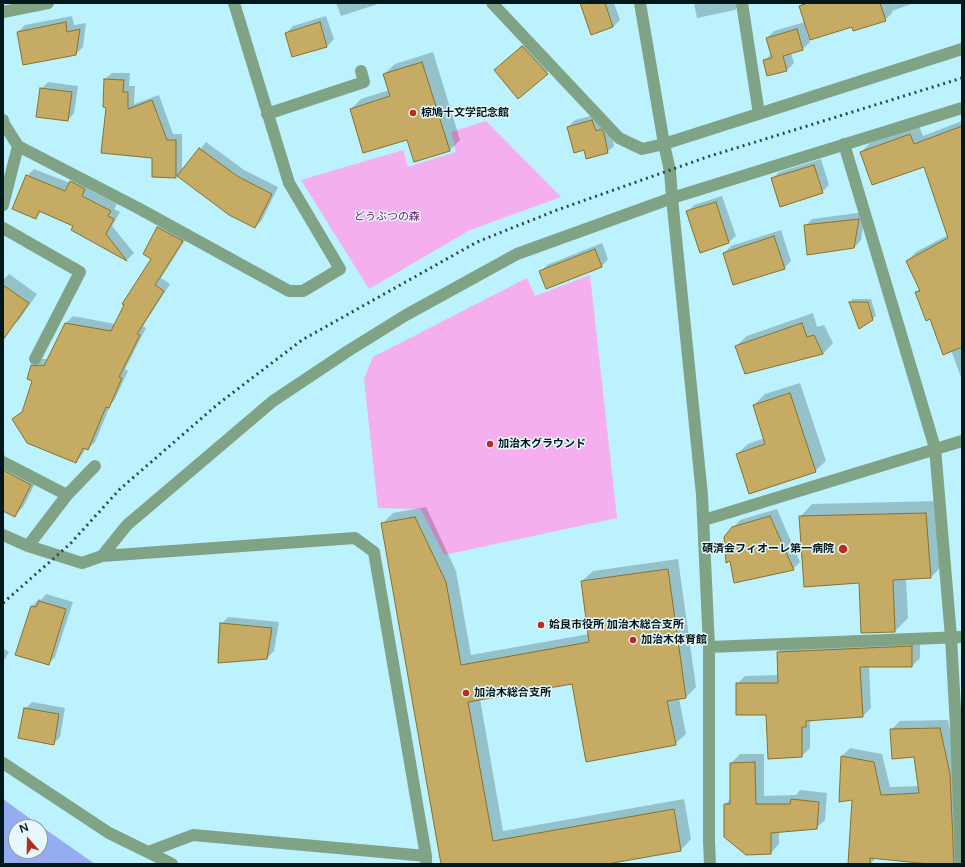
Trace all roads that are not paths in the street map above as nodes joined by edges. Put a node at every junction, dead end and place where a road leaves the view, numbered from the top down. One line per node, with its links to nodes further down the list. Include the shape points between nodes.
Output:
1 (48, 3): 6 (street)
2 (234, 3): 10 (street)
3 (492, 3): 13 (street, via 619,138 642,149)
4 (640, 3): 13 (street)
5 (742, 3): 11 (street)
6 (3, 12)
7 (962, 49): 11 (street)
8 (361, 71): 10 (street, via 364,82)
9 (962, 108): 14 (street)
10 (268, 114): 15 (street, via 289,183 340,268 303,291 289,291)
11 (759, 114): 13 (street)
12 (3, 120): 15 (street)
13 (664, 144): 16 (street)
14 (844, 144): 16 (street); 21 (street)
15 (18, 146): 17 (street)
16 (672, 198): 25 (street); 28 (street, via 518,254 348,351 273,402 127,525)
17 (3, 205)
18 (3, 228): 19 (street, via 80,272)
19 (35, 359)
20 (962, 441): 21 (street)
21 (936, 448): 25 (street); 29 (street)
22 (3, 462): 24 (street)
23 (95, 466): 24 (street)
24 (67, 495): 27 (street)
25 (704, 520): 30 (street)
26 (3, 535): 27 (street)
27 (28, 546): 28 (street, via 82,563)
28 (102, 556): 34 (street, via 355,538 374,552)
29 (956, 637): 30 (street); 31 (street)
30 (710, 647): 36 (street)
31 (959, 727): 37 (street)
32 (3, 762): 33 (street, via 108,833)
33 (148, 852): 34 (street, via 193,835); 35 (street)
34 (426, 860)
35 (172, 864)
36 (710, 864)
37 (961, 864)

